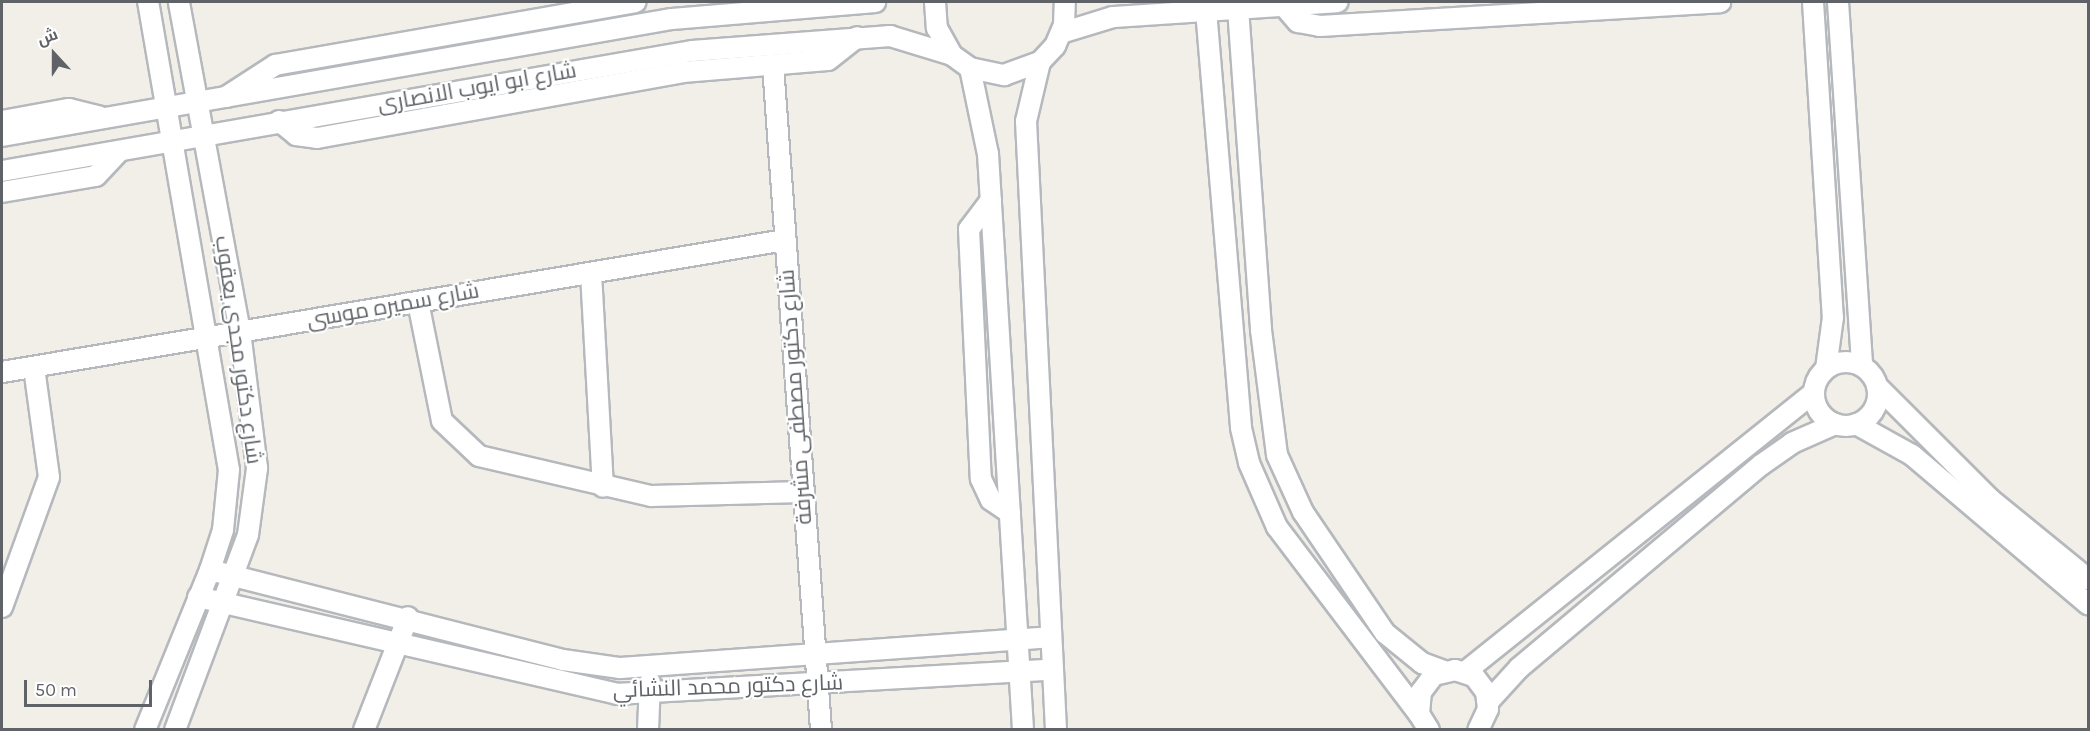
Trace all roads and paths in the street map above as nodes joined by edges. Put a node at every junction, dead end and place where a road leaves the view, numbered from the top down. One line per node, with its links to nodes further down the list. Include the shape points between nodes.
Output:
1 (148, 2): 22 (street, شارع دكتور مجدى يعقوب)
2 (179, 2): 21 (street, شارع دكتور مجدى يعقوب)
3 (630, 2): 20 (street, via 275,64)
4 (867, 2): 20 (street, شارع ابو ايوب الانصارى, via 672,19)
5 (935, 2): 16 (street, via 937,28)
6 (1065, 2): 14 (street)
7 (1338, 2): 11 (street)
8 (1720, 2): 11 (street, via 1320,26 1298,21)
9 (1813, 2): 40 (street, via 1833,317)
10 (1838, 2): 38 (street)
11 (1283, 5): 12 (street)
12 (1238, 8): 13 (street); 65 (street, via 1261,330 1277,455 1303,512 1385,633 1422,663)
13 (1206, 10): 14 (street, via 1113,17); 70 (street, via 1241,428 1249,463 1277,528)
14 (1061, 33): 17 (street)
15 (857, 37): 16 (street, شارع ابو ايوب الانصارى, via 890,36); 18 (street, via 828,60); 25 (street, شارع ابو ايوب الانصارى, via 692,51)
16 (952, 55): 19 (street)
17 (1040, 62): 19 (street, via 1004,75); 58 (street, via 1026,121)
18 (773, 65): 25 (street, via 673,73 317,138 296,135); 33 (street, شارع دكتور مصطفى مشرفة)
19 (970, 68): 32 (street, via 984,125)
20 (225, 98): 21 (street, شارع ابو ايوب الانصارى)
21 (198, 102): 22 (street, شارع ابو ايوب الانصارى); 26 (street, شارع دكتور مجدى يعقوب)
22 (168, 107): 23 (street, شارع ابو ايوب الانصارى); 28 (street, شارع دكتور مجدى يعقوب)
23 (102, 119): 24 (street, via 69,109); 27 (street, شارع ابو ايوب الانصارى)
24 (2, 121)
25 (279, 121): 26 (street, شارع ابو ايوب الانصارى)
26 (203, 135): 28 (street, شارع ابو ايوب الانصارى); 36 (street, شارع دكتور مجدى يعقوب)
27 (2, 136)
28 (174, 141): 29 (street, شارع ابو ايوب الانصارى); 37 (street, شارع دكتور مجدى يعقوب)
29 (119, 151): 30 (street, شارع ابو ايوب الانصارى); 31 (street, via 96,176)
30 (2, 171)
31 (2, 192)
32 (991, 200): 48 (street); 48 (street, via 969,230 981,479 991,500)
33 (785, 240): 34 (street, شارع سميره موسى); 47 (street, شارع دكتور مصطفى مشرفة)
34 (591, 273): 35 (street, شارع سميره موسى); 46 (street)
35 (418, 302): 36 (street, شارع سميره موسى); 46 (street, via 436,405 451,435 479,456)
36 (240, 332): 37 (street, شارع سميره موسى); 51 (street, شارع دكتور مجدى يعقوب, via 257,468 248,535)
37 (210, 338): 39 (street, شارع سميره موسى); 50 (street, شارع دكتور مجدى يعقوب, via 229,470 223,530)
38 (1862, 366): 40 (street, via 1843,362); 42 (street)
39 (34, 367): 41 (street, شارع سميره موسى); 49 (street, via 49,477)
40 (1826, 369): 43 (street)
41 (2, 372)
42 (1877, 386): 45 (street, via 1871,413); 52 (street, via 1990,499)
43 (1814, 392): 44 (street, via 1819,412); 66 (street)
44 (1835, 424): 45 (street); 69 (street, via 1792,443 1761,465 1519,668)
45 (1856, 424): 55 (street, via 1912,455)
46 (603, 487): 47 (street, via 651,496)
47 (803, 492): 61 (street, شارع دكتور مصطفى مشرفة)
48 (1010, 513): 59 (street)
49 (10, 566): 56 (street)
50 (210, 570): 51 (street, شارع دكتور محمد النشائي); 53 (street, شارع دكتور مجدى يعقوب)
51 (233, 576): 54 (street, شارع دكتور مجدى يعقوب); 57 (street, شارع دكتور محمد النشائي)
52 (2088, 579)
53 (198, 597): 54 (street, شارع دكتور محمد النشائي); 72 (street, شارع دكتور مجدى يعقوب)
54 (222, 604): 60 (street, شارع دكتور محمد النشائي); 73 (street, شارع دكتور مجدى يعقوب)
55 (2088, 604)
56 (2, 607)
57 (408, 617): 60 (street); 62 (street, شارع دكتور محمد النشائي, via 590,666)
58 (1050, 637): 59 (street, شارع دكتور محمد النشائي); 63 (street)
59 (1017, 639): 61 (street, شارع دكتور محمد النشائي); 64 (street)
60 (397, 645): 68 (street, شارع دكتور محمد النشائي, via 585,689); 74 (street)
61 (814, 655): 62 (street, شارع دكتور محمد النشائي); 67 (street, شارع دكتور مصطفى مشرفة)
62 (650, 668): 68 (street)
63 (1052, 670): 64 (street, شارع دكتور محمد النشائي); 78 (street)
64 (1020, 671): 67 (street, شارع دكتور محمد النشائي); 77 (street)
65 (1444, 671): 66 (street); 70 (street, via 1421,692)
66 (1465, 672): 69 (street, via 1481,683)
67 (817, 685): 68 (street, شارع دكتور محمد النشائي); 76 (street, شارع دكتور مصطفى مشرفة)
68 (649, 694): 75 (street)
69 (1489, 701): 71 (street)
70 (1424, 722)
71 (1481, 728)
72 (145, 729)
73 (175, 729)
74 (364, 729)
75 (648, 729)
76 (821, 729)
77 (1023, 729)
78 (1056, 729)

